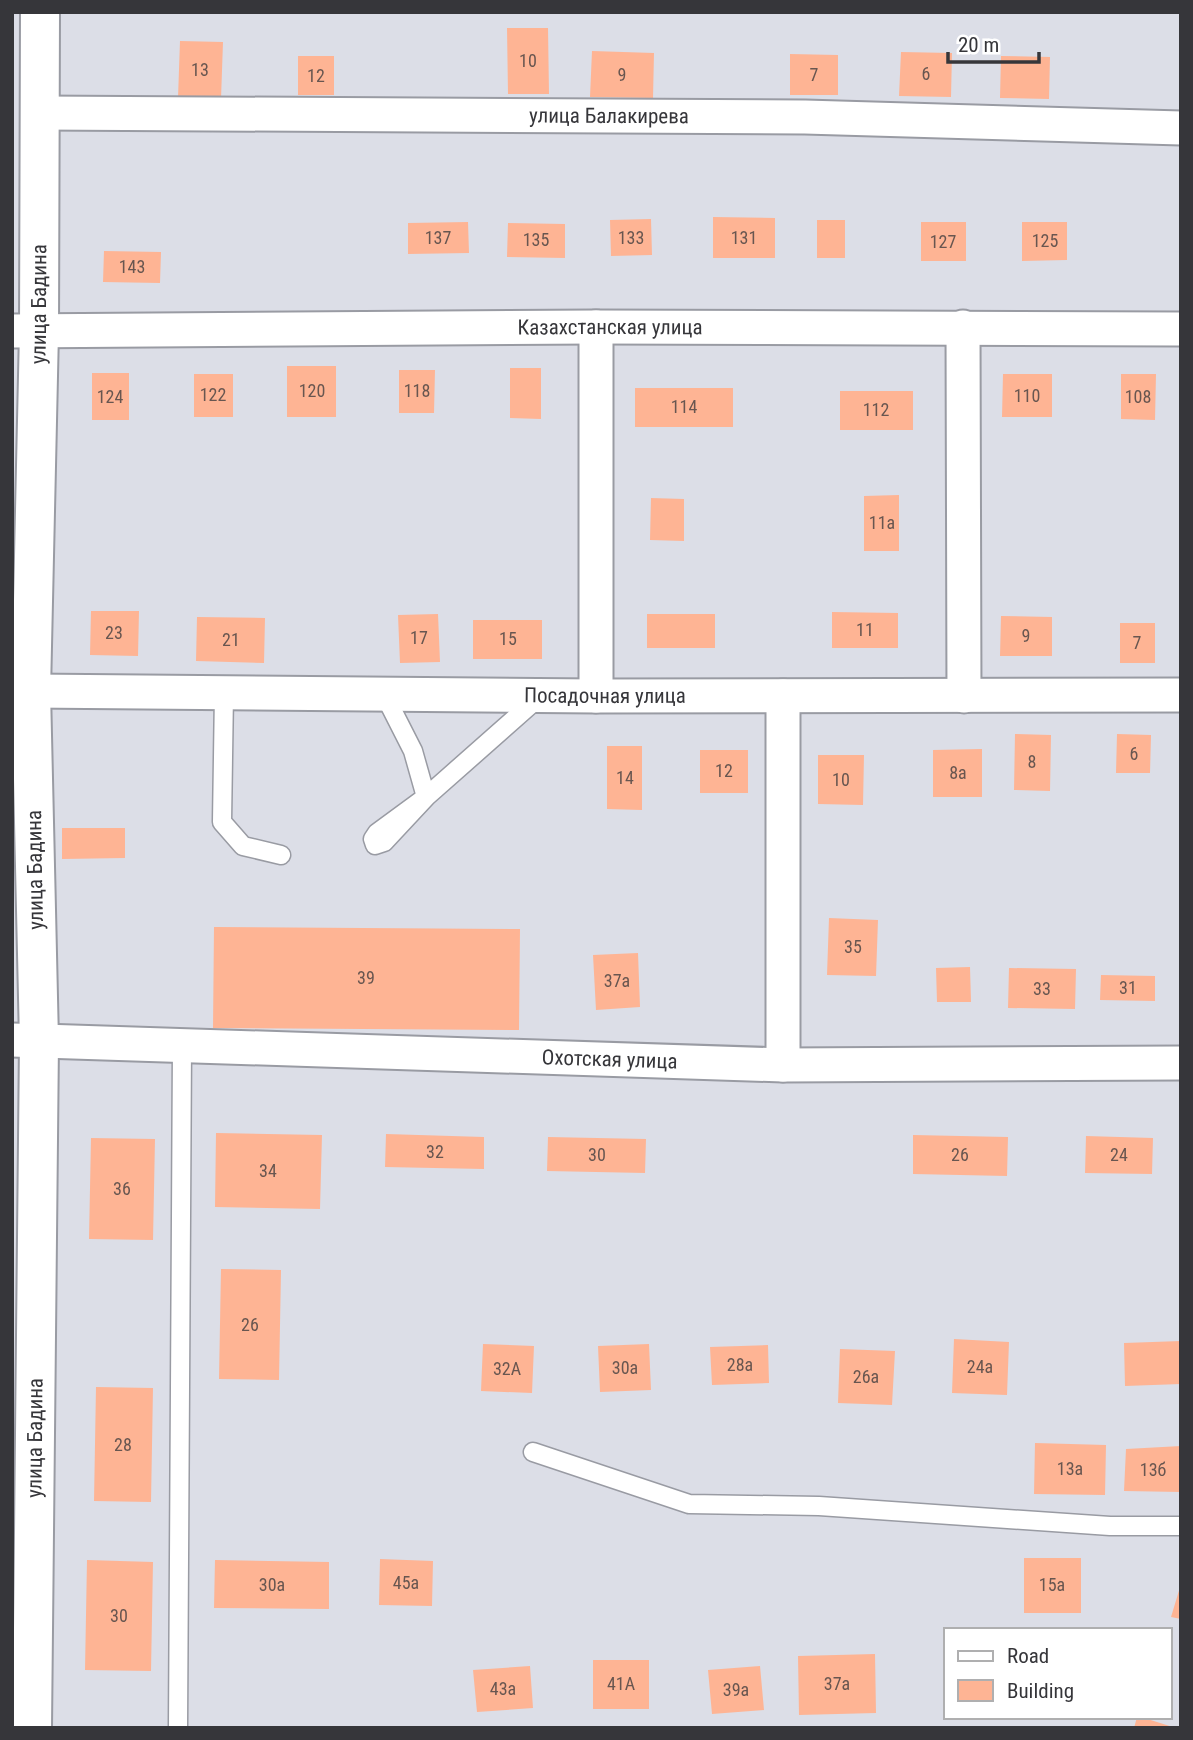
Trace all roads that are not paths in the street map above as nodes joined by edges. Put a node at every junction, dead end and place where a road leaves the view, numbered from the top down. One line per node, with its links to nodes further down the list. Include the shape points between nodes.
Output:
1 (40, 12): 2 (street, улица Бадина)
2 (39, 113): 3 (street, улица Балакирева, via 805,117); 7 (street, улица Бадина)
3 (1181, 128)
4 (596, 327): 5 (street, Казахстанская улица); 7 (street, Казахстанская улица); 13 (street)
5 (964, 327): 6 (street, Казахстанская улица); 15 (street)
6 (1181, 329)
7 (26, 331): 8 (street, улица Бадина)
8 (30, 691): 9 (street, Посадочная улица); 17 (street, улица Бадина)
9 (224, 693): 10 (street, Посадочная улица); 16 (lane, via 222,822 243,846)
10 (384, 694): 11 (street, Посадочная улица); 11 (lane, via 413,751 426,797)
11 (541, 695): 13 (street, Посадочная улица)
12 (1181, 695): 15 (street, Посадочная улица)
13 (596, 696): 14 (street, Посадочная улица)
14 (783, 696): 15 (street, Посадочная улица); 20 (street)
15 (964, 696)
16 (281, 855)
17 (25, 1040): 18 (street, Охотская улица); 23 (street, улица Бадина)
18 (182, 1046): 20 (street, Охотская улица); 24 (lane)
19 (1181, 1063): 20 (street, Охотская улица)
20 (783, 1065)
21 (533, 1452): 22 (lane, via 689,1504 819,1506 1110,1526)
22 (1181, 1526)
23 (32, 1728)
24 (178, 1728)

